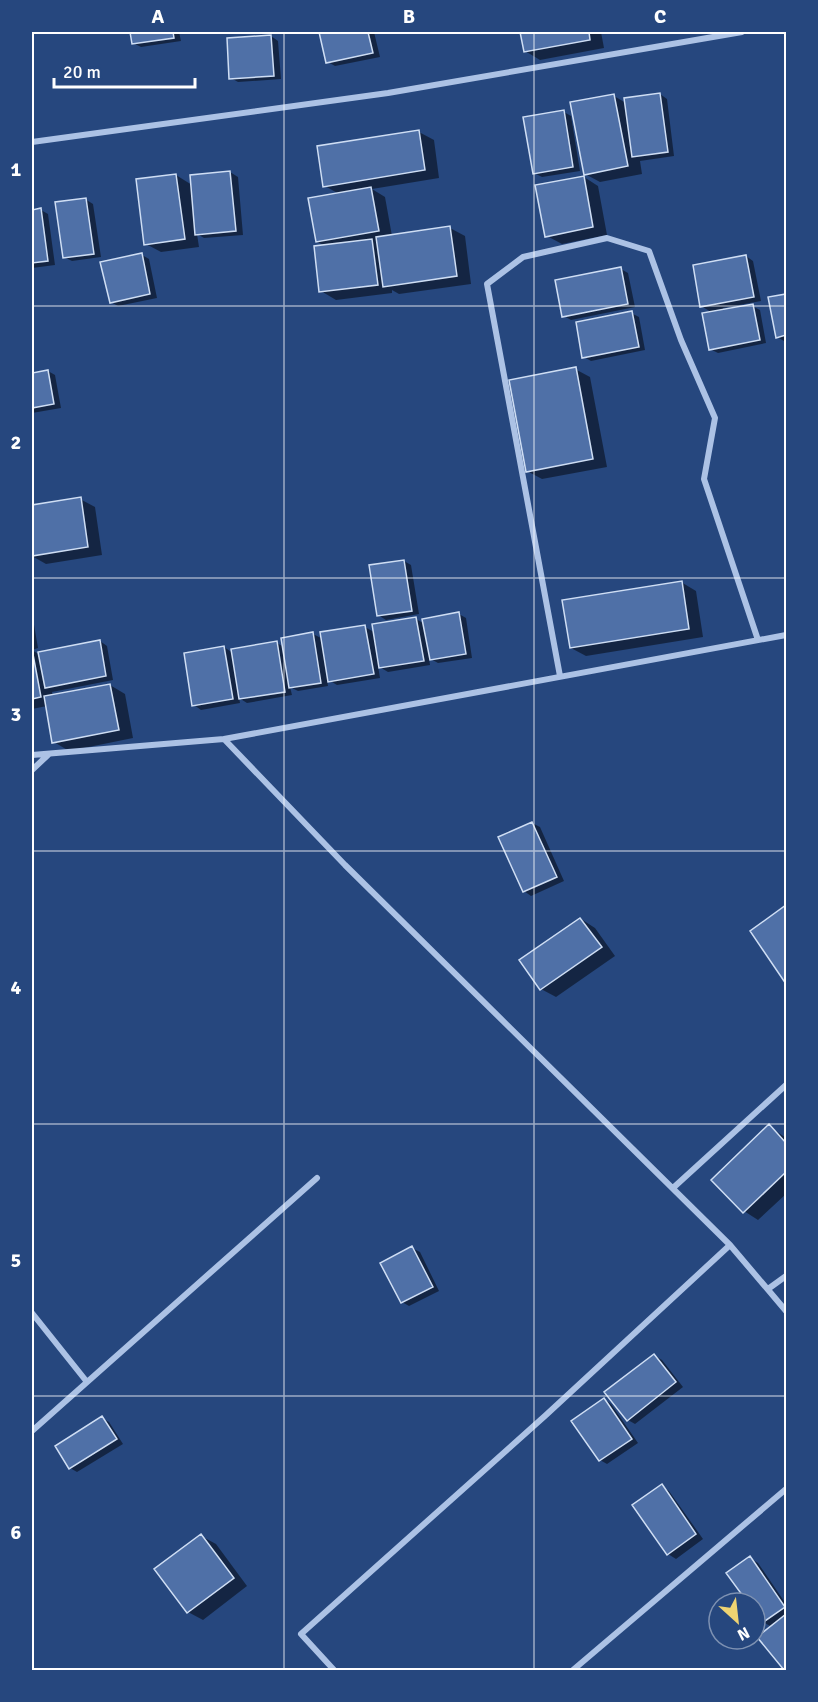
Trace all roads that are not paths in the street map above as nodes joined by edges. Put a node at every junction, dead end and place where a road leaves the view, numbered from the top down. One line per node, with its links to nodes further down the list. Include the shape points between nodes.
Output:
1 (742, 32): 2 (street, via 388,93)
2 (32, 142)
3 (786, 635): 4 (street)
4 (758, 640): 5 (street); 5 (street, via 704,479 715,418 649,251 607,238 523,257 486,284)
5 (560, 676): 6 (street)
6 (224, 739): 7 (street); 12 (street, via 345,865)
7 (50, 754): 8 (street); 9 (street)
8 (32, 755)
9 (32, 770)
10 (786, 1085): 12 (street)
11 (317, 1178): 18 (street)
12 (673, 1188): 13 (street)
13 (730, 1245): 15 (street); 21 (street, via 301,1634)
14 (786, 1276): 15 (street)
15 (768, 1289): 16 (street)
16 (786, 1311)
17 (32, 1313): 18 (street)
18 (87, 1382): 19 (street)
19 (32, 1431)
20 (786, 1489): 22 (street)
21 (334, 1671)
22 (573, 1671)

